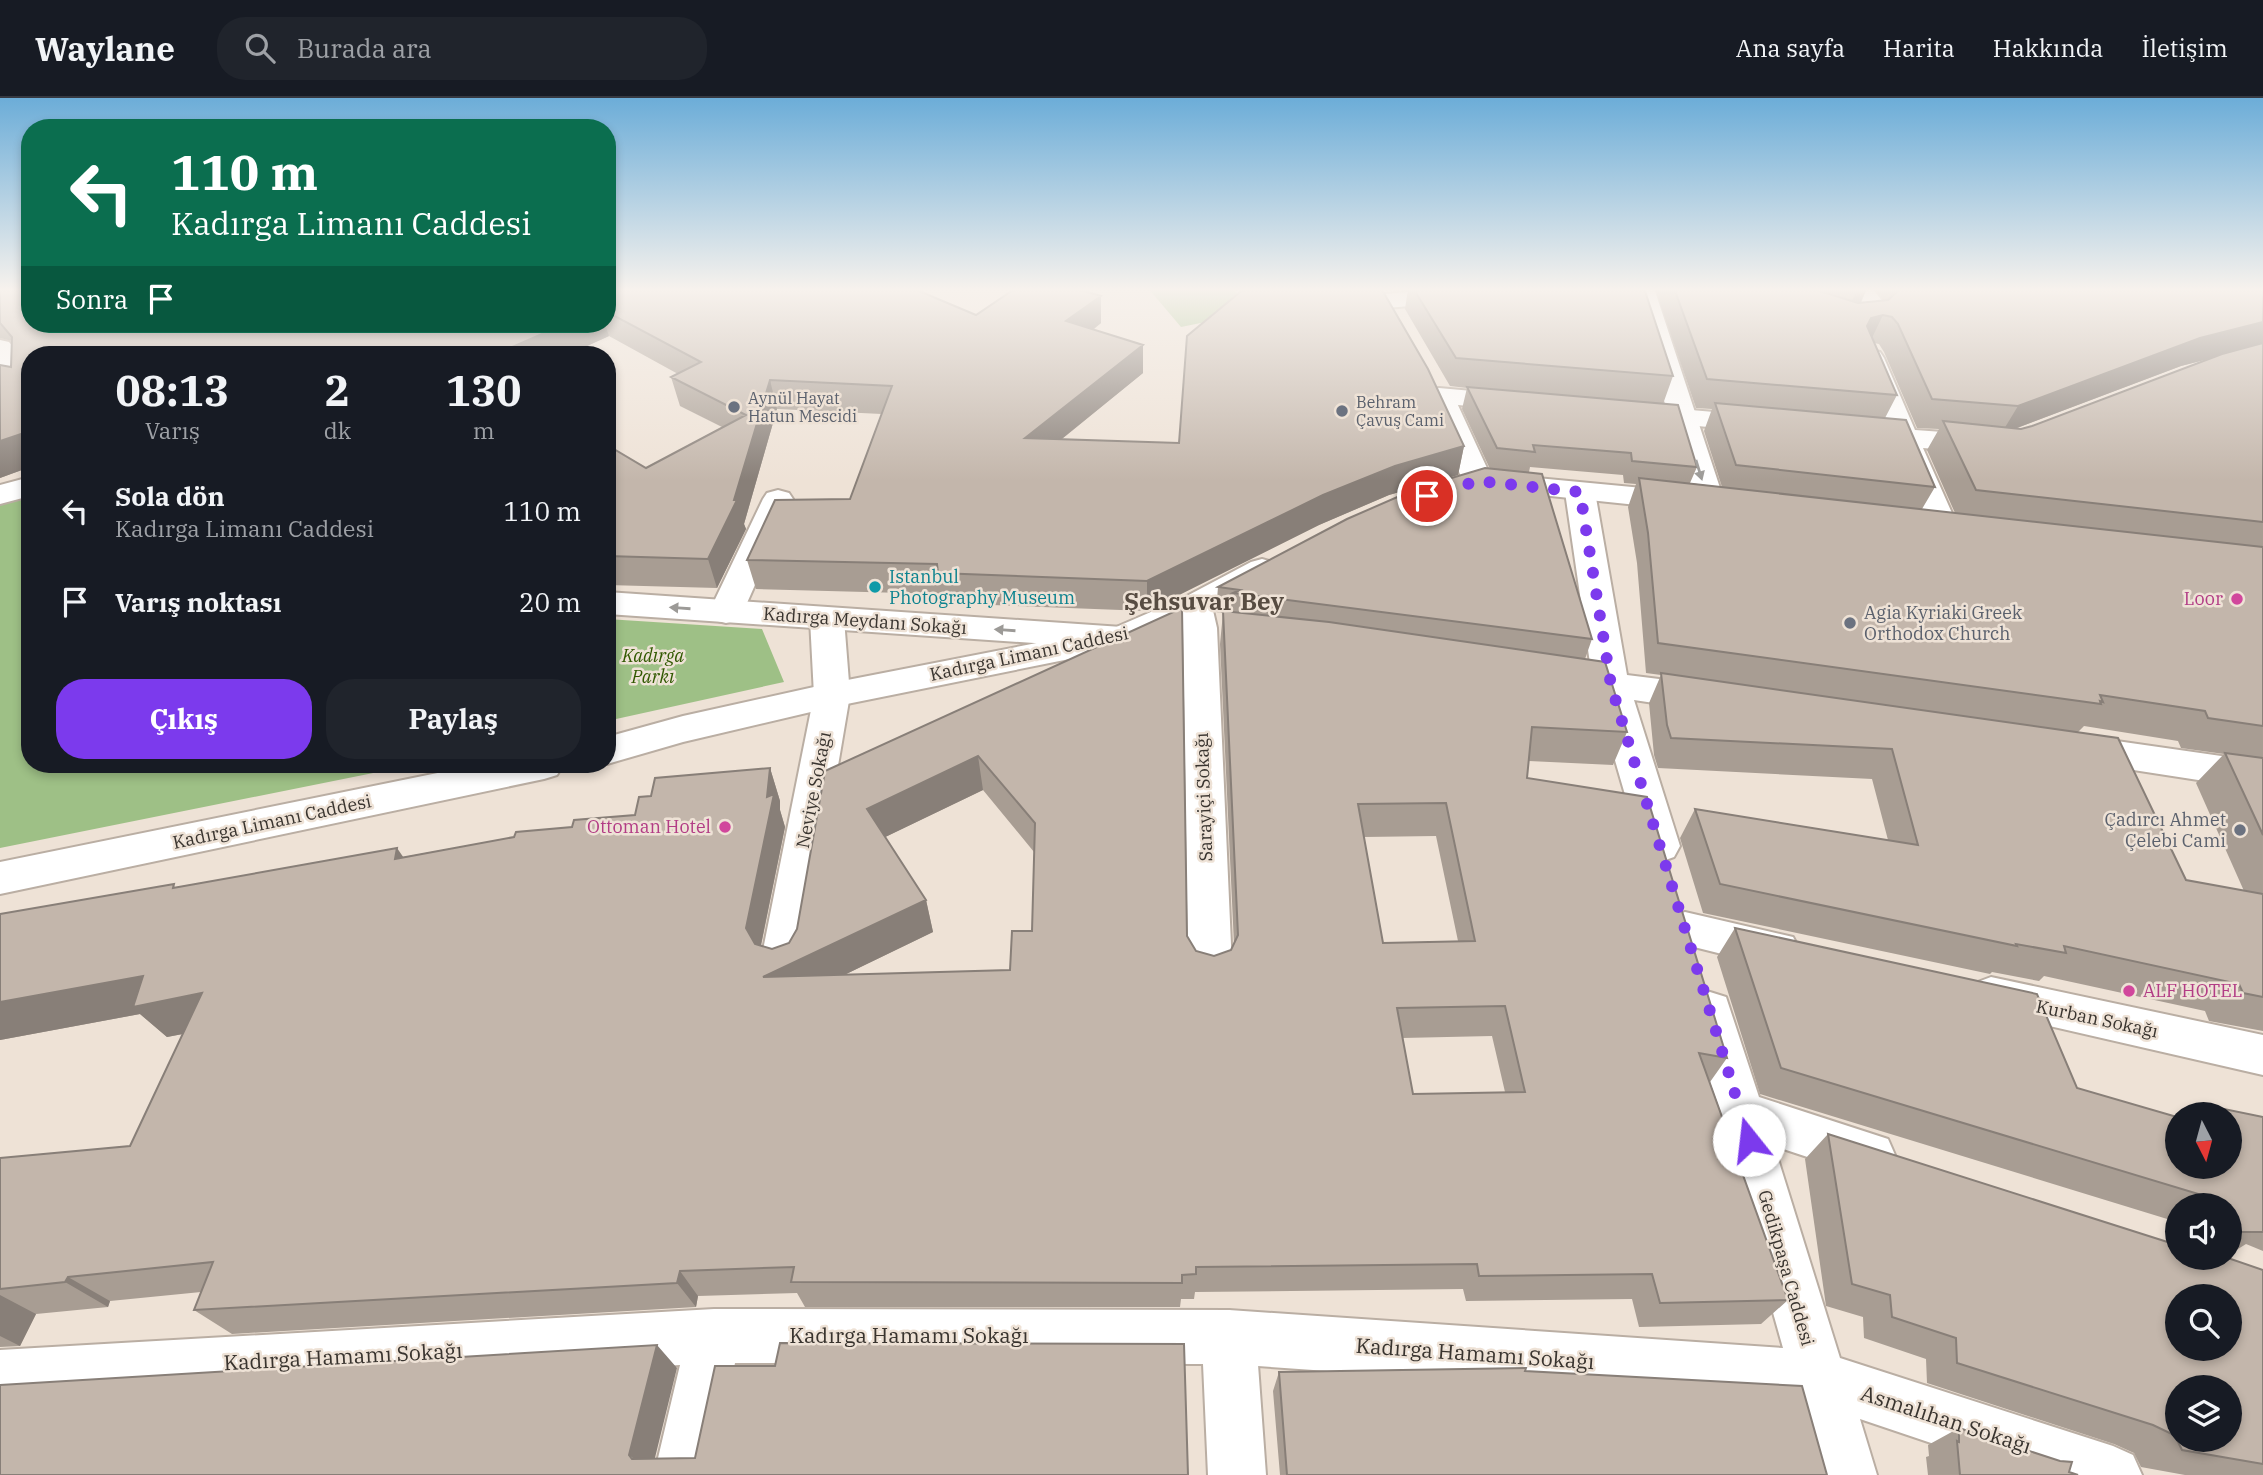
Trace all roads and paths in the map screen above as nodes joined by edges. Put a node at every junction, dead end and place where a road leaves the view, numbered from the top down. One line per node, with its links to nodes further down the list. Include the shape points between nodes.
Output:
1 (3, 352): 4 (street)
2 (1662, 352): 7 (street)
3 (1869, 353): 10 (street)
4 (21, 374)
5 (1548, 405): 13 (street, via 1433,386 1465,485)
6 (1615, 411): 7 (street)
7 (1683, 417): 8 (street); 13 (street, one-way to 13, via 1723,505)
8 (1794, 427)
9 (1835, 431): 10 (street)
10 (1904, 438): 11 (street, via 2004,446); 16 (street)
11 (2017, 441)
12 (21, 489): 14 (street)
13 (1580, 492): 24 (street, Gedikpaşa Caddesi)
14 (0, 495)
15 (778, 499): 19 (street)
16 (1944, 531)
17 (1287, 556): 21 (street, Kadırga Limanı Caddesi)
18 (616, 604): 19 (street, Kadırga Meydanı Sokağı, one-way to 18)
19 (726, 612): 20 (street, Kadırga Meydanı Sokağı)
20 (827, 619): 22 (street, Kadırga Meydanı Sokağı, one-way to 20); 25 (street, Neviye Sokağı)
21 (1207, 622): 22 (street, Kadırga Limanı Caddesi); 35 (street, Sarayiçi Sokağı)
22 (1122, 638): 25 (street, Kadırga Limanı Caddesi)
23 (1529, 673): 24 (street)
24 (1611, 685): 26 (street); 32 (street, Gedikpaşa Caddesi)
25 (832, 695): 28 (street, Kadırga Limanı Caddesi); 34 (street, Neviye Sokağı)
26 (1735, 702)
27 (2038, 744): 30 (street)
28 (616, 748)
29 (505, 773): 31 (street, Kadırga Limanı Caddesi)
30 (2263, 776)
31 (0, 878)
32 (1676, 899): 33 (street); 38 (street, Gedikpaşa Caddesi)
33 (1819, 958)
34 (783, 960)
35 (1210, 967)
36 (1954, 988): 37 (street, Kurban Sokağı)
37 (2263, 1055)
38 (1741, 1114): 39 (street); 43 (street, Gedikpaşa Caddesi)
39 (1913, 1168)
40 (714, 1336): 41 (street, Kadırga Hamamı Sokağı); 42 (street, Kadırga Hamamı Sokağı); 44 (street)
41 (1229, 1337): 43 (street, Kadırga Hamamı Sokağı); 45 (street)
42 (0, 1378)
43 (1818, 1378): 46 (street, Gedikpaşa Caddesi); 47 (street, Asmalıhan Sokağı)
44 (683, 1475)
45 (1237, 1475)
46 (1848, 1475)
47 (2113, 1475)

